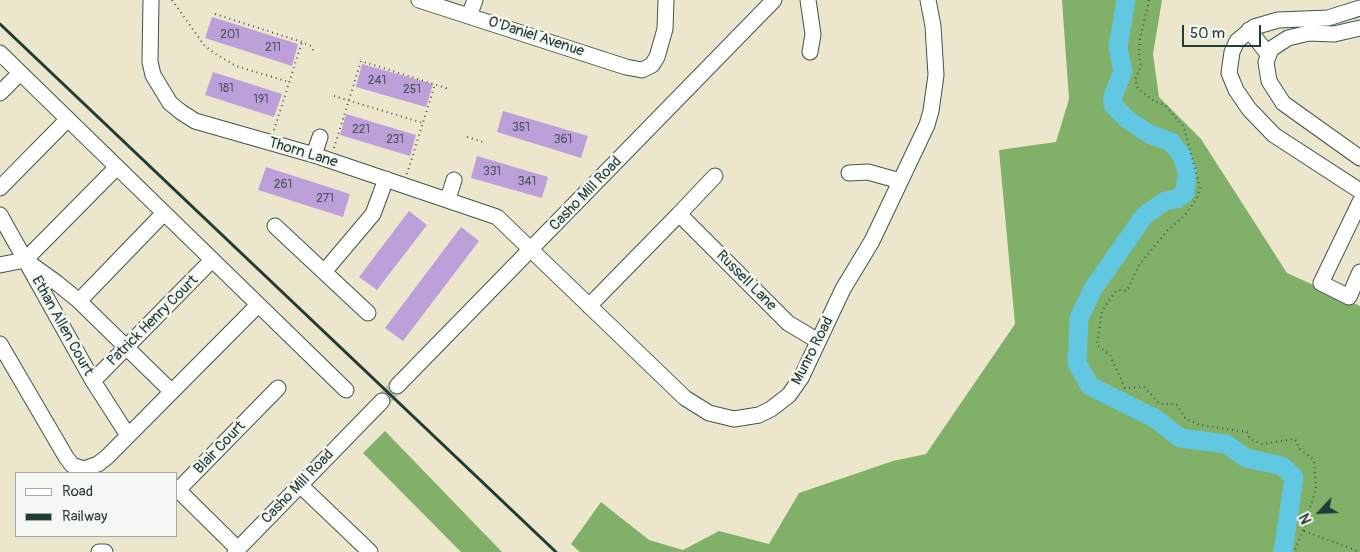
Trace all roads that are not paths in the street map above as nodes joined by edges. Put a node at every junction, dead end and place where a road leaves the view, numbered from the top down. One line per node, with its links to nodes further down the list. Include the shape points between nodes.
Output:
1 (151, 0): 21 (street, Thorn Lane, via 150,62 153,75 170,103 195,120)
2 (419, 0): 9 (street, O'Daniel Avenue)
3 (474, 0): 9 (street)
4 (666, 0): 9 (street, O'Daniel Avenue, via 665,29 657,57 652,65 642,70)
5 (774, 0): 37 (street, Casho Mill Road)
6 (808, 0): 12 (street, via 813,34)
7 (928, 0): 28 (street, Munro Road, via 936,53 935,94 927,125)
8 (1360, 8): 11 (street, via 1328,18 1270,21)
9 (469, 16)
10 (1360, 28): 14 (street, via 1334,34 1295,36)
11 (1249, 30): 14 (street); 19 (street, via 1237,41 1229,73 1242,100)
12 (810, 52)
13 (0, 53): 15 (street)
14 (1268, 54): 17 (street, via 1266,68 1269,81)
15 (20, 72): 16 (street); 18 (street)
16 (0, 93)
17 (1283, 103): 19 (street); 22 (street)
18 (68, 119): 23 (street); 29 (street)
19 (1266, 125): 30 (street, via 1274,135)
20 (320, 137): 21 (street)
21 (314, 155): 26 (street, Thorn Lane)
22 (1360, 158)
23 (117, 167): 33 (street); 38 (street)
24 (849, 173): 28 (street, via 868,172)
25 (715, 176): 34 (street)
26 (386, 179): 31 (street, Thorn Lane); 41 (street, via 372,214)
27 (454, 180): 31 (street)
28 (900, 182): 47 (street, Munro Road)
29 (0, 188)
30 (1360, 191)
31 (448, 199): 37 (street, Thorn Lane, via 497,217)
32 (1360, 202): 42 (street, via 1321,283 1348,296)
33 (164, 213): 39 (street); 43 (street)
34 (679, 214): 45 (street); 47 (street, Russell Lane, via 788,323)
35 (0, 215): 38 (street, Ethan Allen Court)
36 (275, 226): 41 (street)
37 (531, 250): 45 (street, Munro Road); 51 (street, Casho Mill Road)
38 (25, 260): 40 (street); 43 (street); 50 (street, Ethan Allen Court)
39 (212, 260): 44 (street); 49 (street, Patrick Henry Court)
40 (0, 265)
41 (324, 272): 46 (street)
42 (1360, 272)
43 (79, 300): 49 (street)
44 (258, 305): 53 (street); 54 (street)
45 (589, 306): 47 (street, Munro Road, via 697,408 734,419 753,416 781,403 801,378)
46 (368, 313)
47 (818, 341)
48 (0, 344): 56 (street, via 72,465 84,469 98,464)
49 (127, 347): 50 (street, Patrick Henry Court); 54 (street)
50 (93, 381): 56 (street, Ethan Allen Court)
51 (397, 386)
52 (278, 388): 58 (street, Blair Court, via 178,490)
53 (346, 390)
54 (171, 391): 56 (street)
55 (382, 401): 57 (street, Casho Mill Road)
56 (127, 434)
57 (300, 485): 58 (street, Casho Mill Road); 61 (street)
58 (236, 551)
59 (99, 552): 60 (street)
60 (105, 552)
61 (370, 552)

